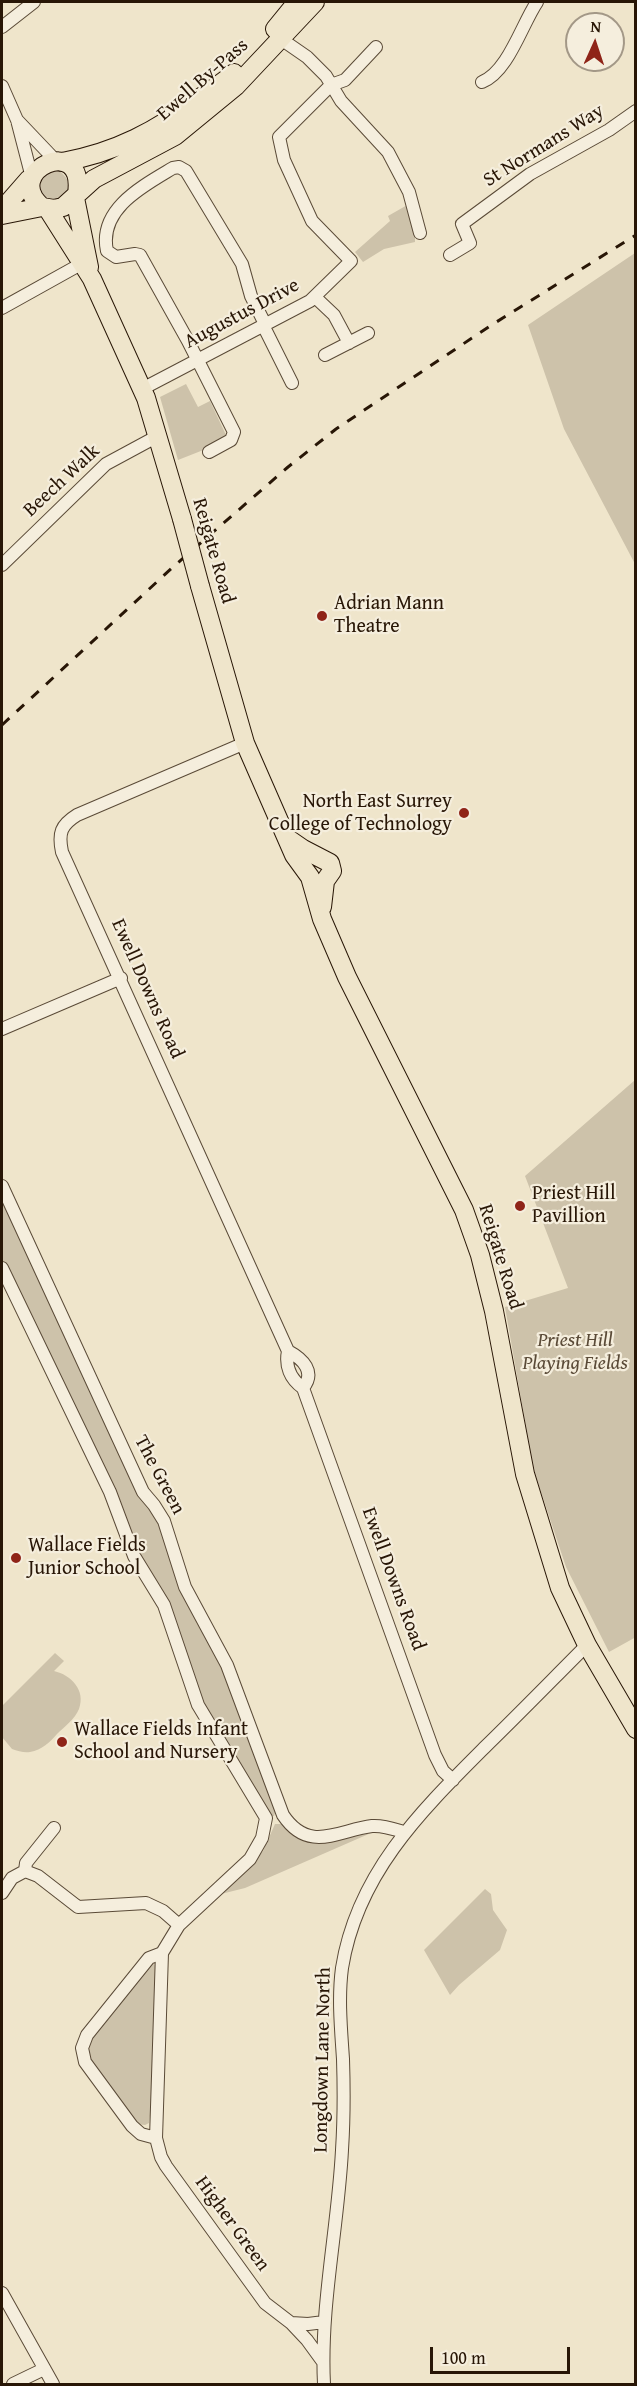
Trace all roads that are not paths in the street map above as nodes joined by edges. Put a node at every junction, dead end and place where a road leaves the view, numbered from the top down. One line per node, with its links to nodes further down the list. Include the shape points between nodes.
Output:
1 (34, 2): 5 (street)
2 (297, 2): 13 (highway, Ewell By-Pass, via 230,76 177,116 135,140 91,156)
3 (315, 2): 6 (highway, Ewell By-Pass)
4 (537, 2): 8 (street, via 521,35 492,78)
5 (2, 27)
6 (281, 39): 9 (street, via 307,57); 15 (highway, Ewell By-Pass, via 236,86 176,136 107,171)
7 (376, 47): 9 (street, via 345,80)
8 (482, 82)
9 (331, 85): 19 (street, via 391,157 409,192); 22 (street, Augustus Drive, via 279,137 312,221 351,261)
10 (2, 86): 12 (street)
11 (636, 111): 20 (street, St Normans Way, via 530,174 462,224 470,243)
12 (17, 120): 13 (street); 14 (street)
13 (59, 161): 14 (highway, Ewell By-Pass, via 38,165); 15 (highway, via 76,177)
14 (30, 176): 16 (highway, via 29,191); 17 (highway, Ewell By-Pass)
15 (76, 196): 16 (highway, Ewell By-Pass, via 63,207); 21 (highway, Reigate Road)
16 (44, 208): 18 (highway, Ewell By-Pass); 21 (highway, Reigate Road)
17 (2, 210)
18 (2, 215)
19 (420, 233)
20 (450, 255)
21 (86, 272): 23 (street); 30 (highway, Reigate Road)
22 (315, 297): 24 (street, Augustus Drive); 26 (street, via 334,315)
23 (2, 308)
24 (264, 324): 28 (street, Augustus Drive); 28 (street, via 233,247 186,171 173,168 122,204 107,229 105,245 116,257 140,255); 29 (street)
25 (368, 333): 26 (street)
26 (349, 343): 27 (street)
27 (324, 355)
28 (196, 360): 30 (street, Augustus Drive); 32 (street, via 234,432 231,440)
29 (292, 383)
30 (142, 389): 31 (highway, Reigate Road)
31 (156, 437): 33 (street, Beech Walk, via 106,464); 34 (highway, Reigate Road, bridge)
32 (209, 452)
33 (2, 565)
34 (245, 743): 35 (highway, Reigate Road); 37 (street, Ewell Downs Road, via 77,815 60,830 62,852)
35 (285, 836): 36 (highway, Reigate Road, via 294,855); 36 (highway, Reigate Road, via 319,857 311,861)
36 (314, 877): 43 (highway, Reigate Road, via 321,912 356,997 464,1210 480,1255 525,1474 560,1588)
37 (121, 978): 38 (street); 41 (street, Ewell Downs Road)
38 (2, 1029)
39 (2, 1186): 47 (street, The Green, via 143,1492 164,1521 185,1587 227,1665)
40 (2, 1268): 46 (street, via 110,1492 134,1556 164,1605 198,1705)
41 (288, 1351): 42 (street, Ewell Downs Road, via 290,1373); 42 (street, Ewell Downs Road, via 303,1361 308,1370 308,1382)
42 (303, 1388): 45 (street, Ewell Downs Road, via 435,1755)
43 (587, 1645): 44 (highway, Reigate Road); 45 (street, Longdown Lane North)
44 (636, 1729)
45 (453, 1780): 49 (street, Longdown Lane North)
46 (266, 1818): 47 (street); 52 (street, via 262,1838 250,1859)
47 (286, 1819): 49 (street, via 304,1833 327,1837 372,1826)
48 (54, 1828): 50 (street)
49 (404, 1832): 56 (street, Longdown Lane North, via 364,1895 349,1934 342,1970 342,2152)
50 (25, 1871): 51 (street, via 12,1878); 52 (street, via 38,1876 78,1908 146,1903)
51 (2, 1893)
52 (179, 1924): 53 (street, Higher Green)
53 (162, 1953): 54 (street, Higher Green); 54 (street, Higher Green, via 149,1958 87,2035 82,2048 85,2062 132,2127)
54 (156, 2138): 57 (street, Higher Green, via 160,2157 259,2296)
55 (2, 2293): 59 (street)
56 (324, 2322): 57 (street); 58 (street, Longdown Lane North)
57 (291, 2323): 58 (street, Higher Green)
58 (323, 2362): 62 (street, Longdown Lane North)
59 (44, 2369): 60 (street); 61 (street)
60 (13, 2385)
61 (53, 2385)
62 (324, 2385)

